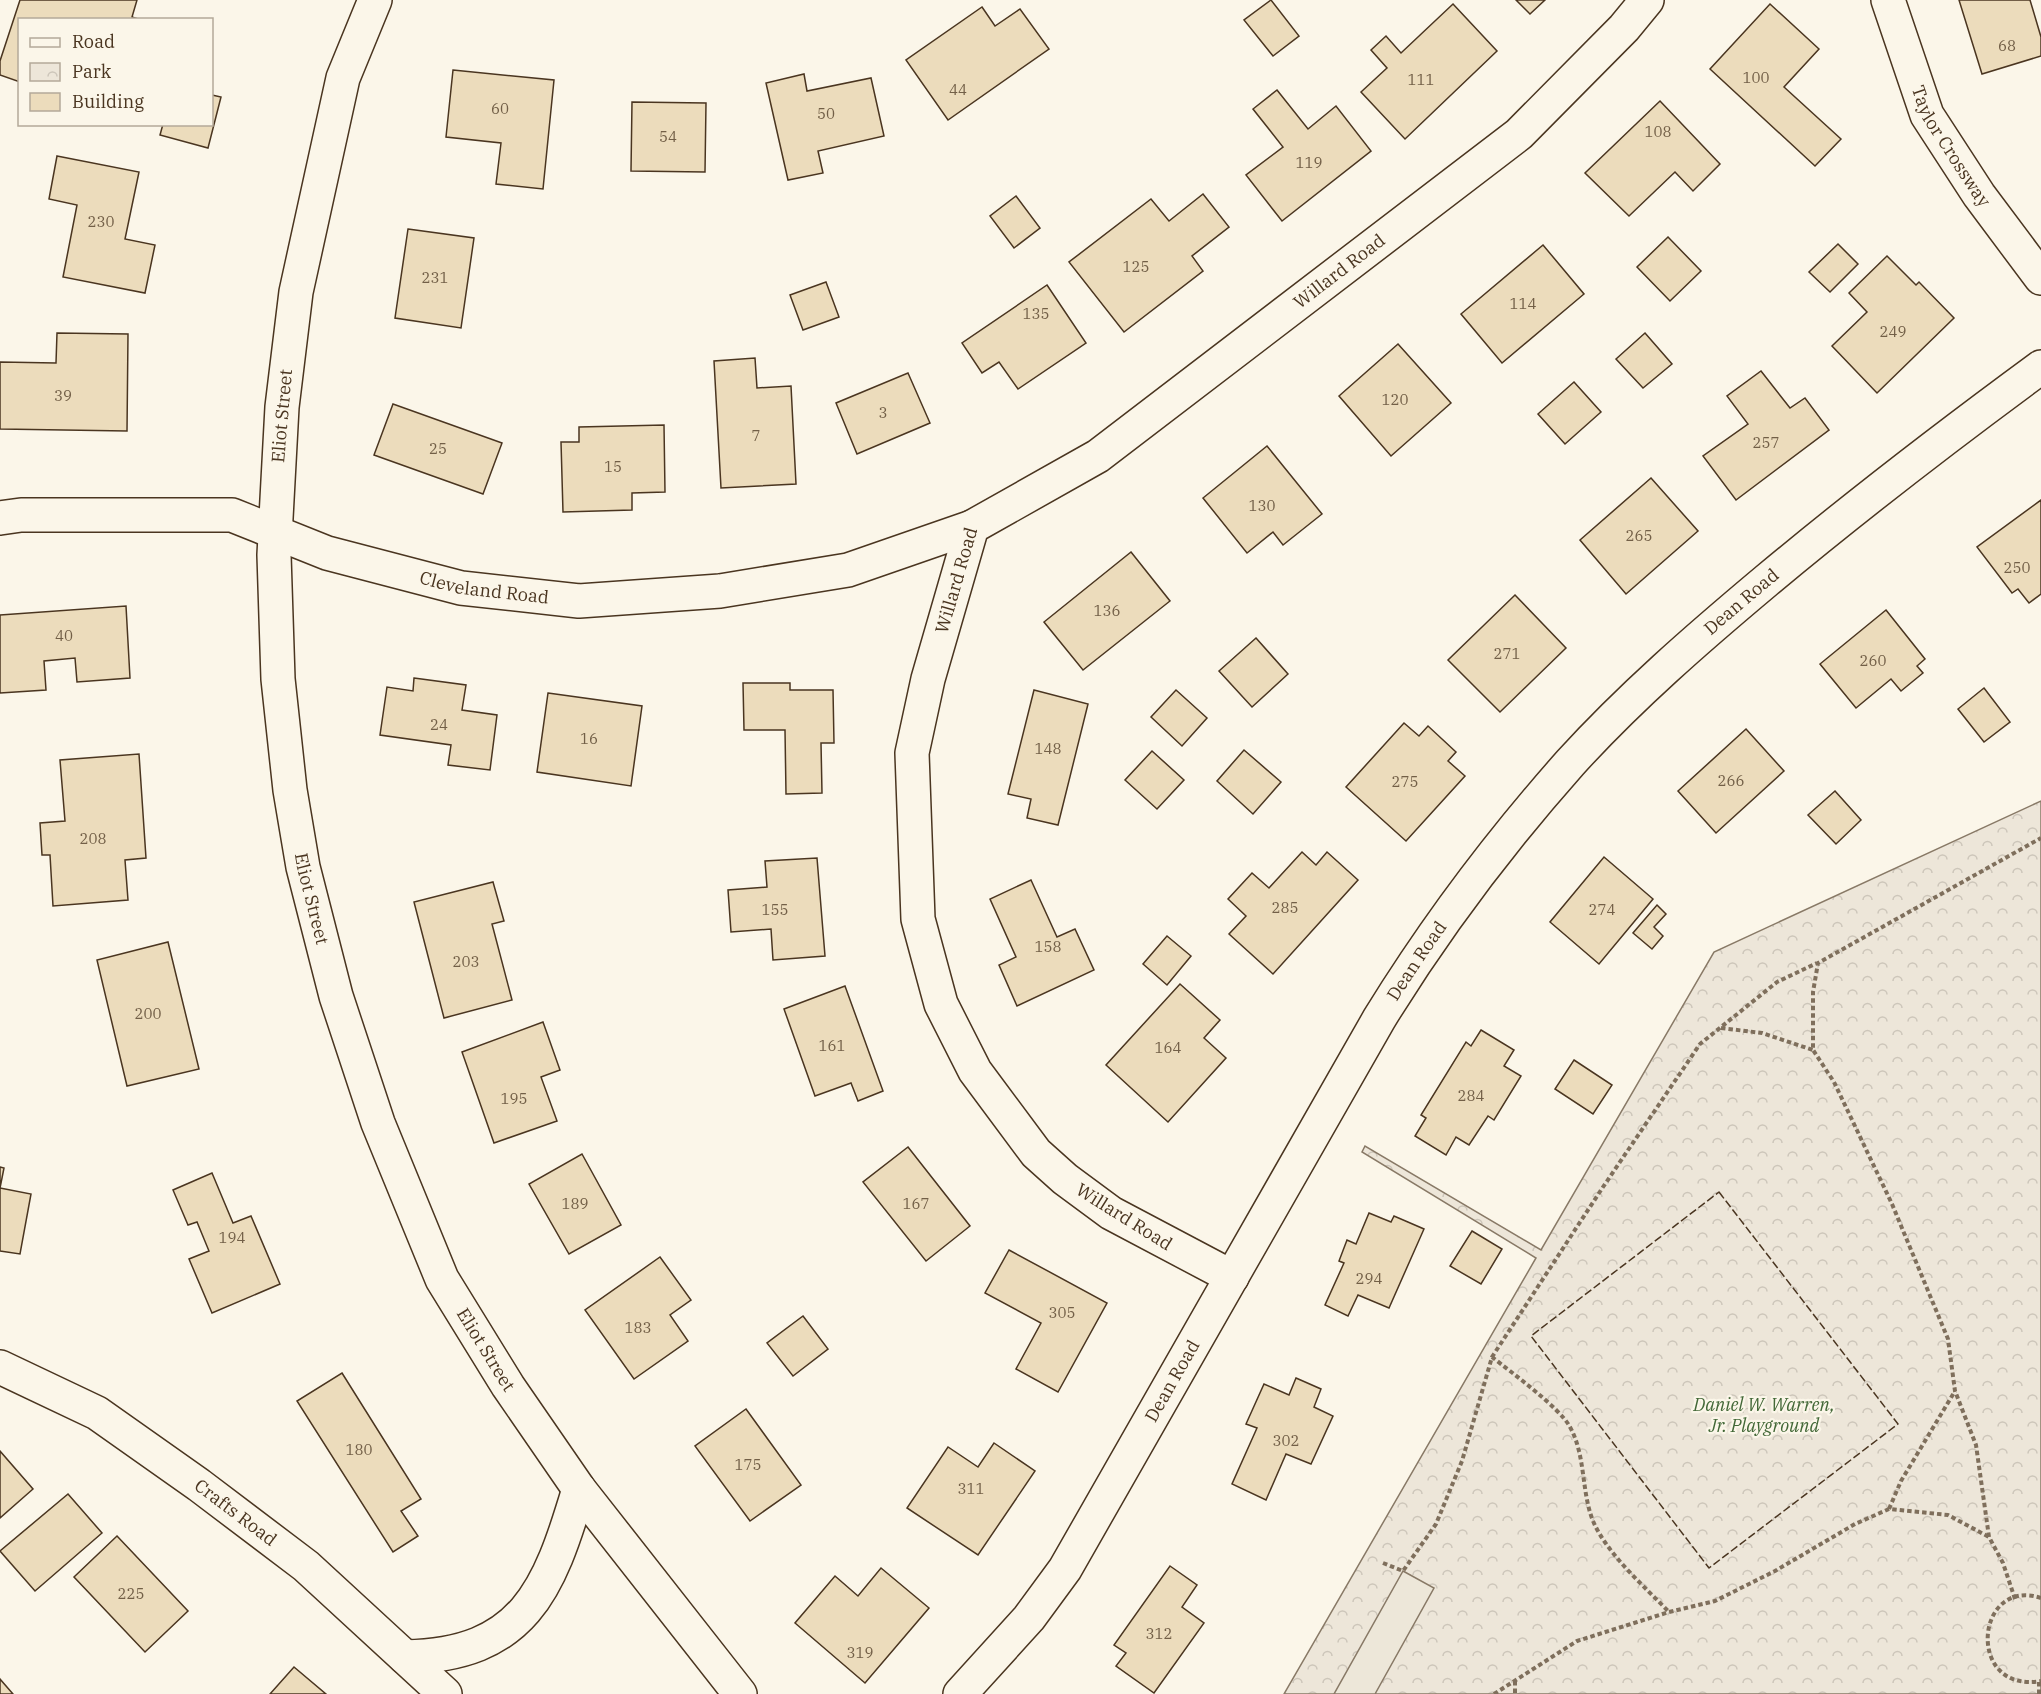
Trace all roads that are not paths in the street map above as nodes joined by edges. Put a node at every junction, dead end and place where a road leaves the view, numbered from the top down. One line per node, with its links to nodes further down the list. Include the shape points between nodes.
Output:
1 (375, 0): 8 (street, Eliot Street, via 343,78 296,292 282,407)
2 (1647, 0): 7 (street, Willard Road, via 1519,134 1098,456)
3 (1888, 0): 4 (street, Taylor Crossway, via 1927,116)
4 (2041, 278)
5 (2041, 367): 9 (street, Dean Road, via 1940,441 1736,606 1639,693 1571,762 1416,959)
6 (0, 518): 8 (street, Cleveland Road, via 224,514)
7 (972, 527): 8 (street, Cleveland Road, via 848,570 720,591 579,601 461,588 327,553); 9 (street, Willard Road, via 934,657 912,753 918,919 941,1004 975,1071 1036,1153 1111,1213)
8 (275, 531): 11 (street, Eliot Street, via 278,679 290,790 303,867 336,996 378,1123 442,1280)
9 (1232, 1277): 15 (street, Dean Road, via 1065,1569 1029,1618)
10 (0, 1367): 12 (street, Crafts Road, via 97,1413 199,1485 306,1566)
11 (579, 1489): 12 (street, via 558,1558 526,1610 502,1630 462,1652); 14 (street, Eliot Street)
12 (405, 1657): 13 (street, Crafts Road)
13 (445, 1694)
14 (740, 1694)
15 (960, 1694)

